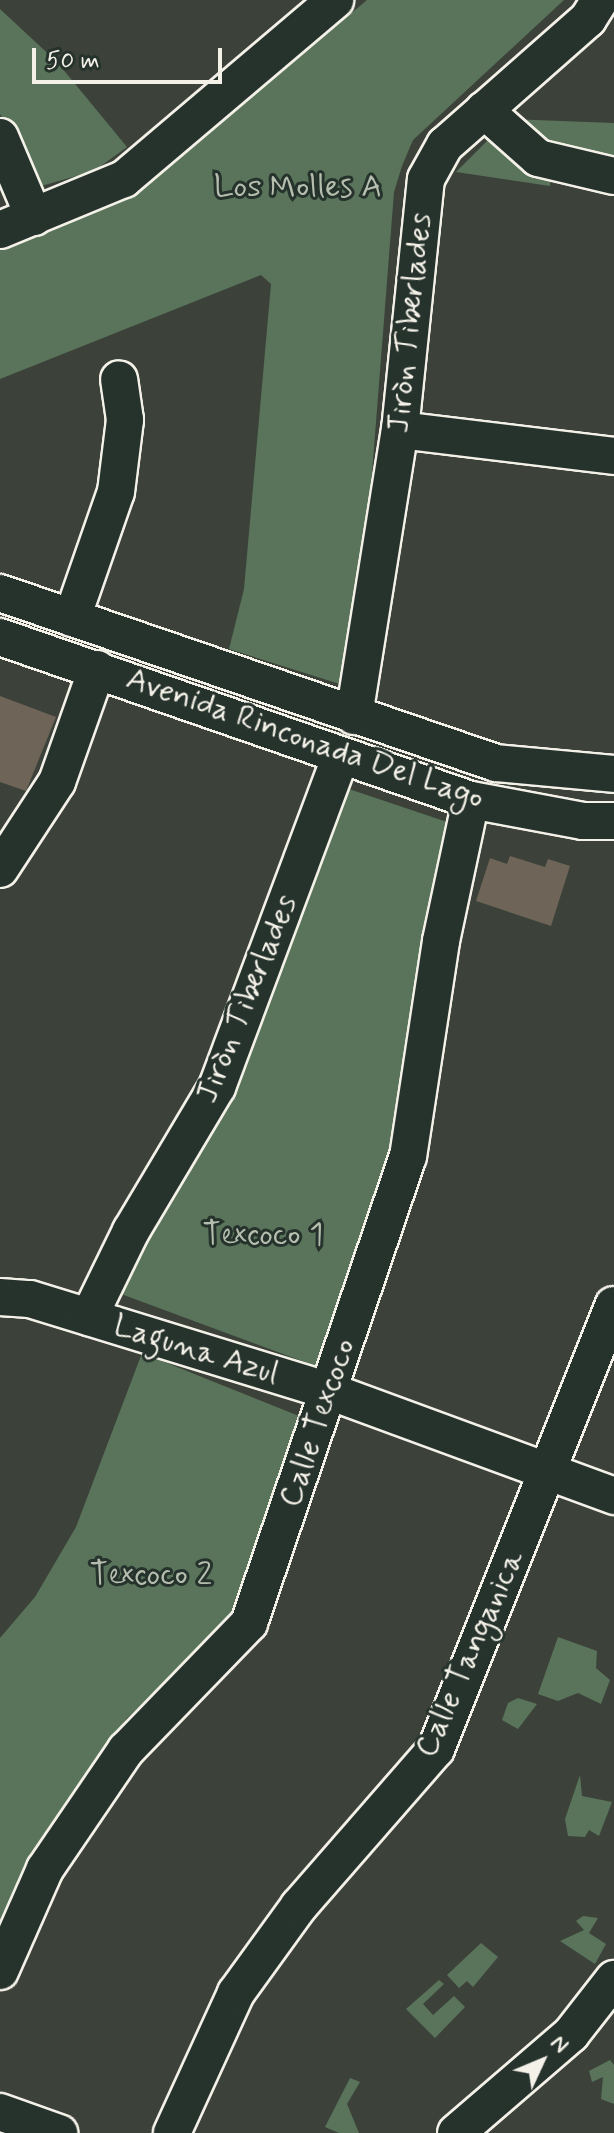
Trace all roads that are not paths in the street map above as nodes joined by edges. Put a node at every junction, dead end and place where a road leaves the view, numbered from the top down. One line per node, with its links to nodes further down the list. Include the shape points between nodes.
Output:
1 (600, 0): 3 (street, Jiròn Tiberlades, via 588,19)
2 (326, 3): 6 (street, via 124,179)
3 (484, 110): 5 (street, via 538,158); 9 (street, Jiròn Tiberlades, via 445,145 426,179)
4 (0, 137): 6 (street)
5 (614, 176)
6 (34, 217): 7 (street)
7 (0, 230)
8 (119, 379): 12 (street, via 125,420 119,480)
9 (400, 430): 10 (street); 15 (street, Jiròn Tiberlades)
10 (614, 456)
11 (0, 593): 12 (street, Avenida Rinconada Del Lago)
12 (72, 618): 15 (street, Avenida Rinconada Del Lago)
13 (0, 637): 14 (street, Avenida Rinconada Del Lago)
14 (97, 669): 16 (street, Avenida Rinconada Del Lago); 20 (street, via 57,782)
15 (354, 716): 17 (street, Avenida Rinconada Del Lago, via 496,763)
16 (341, 756): 18 (street, Avenida Rinconada Del Lago); 23 (street, Jiròn Tiberlades, via 217,1087 131,1231)
17 (614, 774)
18 (471, 800): 19 (street, Avenida Rinconada Del Lago, via 583,821); 24 (street, Calle Texcoco, via 441,941 408,1157)
19 (614, 821)
20 (0, 869)
21 (0, 1297): 23 (street, Laguna Azul)
22 (614, 1305): 25 (street, Calle Tanganica)
23 (89, 1317): 24 (street, Laguna Azul)
24 (329, 1391): 25 (street, Laguna Azul); 27 (street, Calle Texcoco, via 249,1623 126,1750 45,1869)
25 (548, 1472): 26 (street, Laguna Azul); 31 (street, Calle Tanganica, via 436,1749 299,1906 236,1993)
26 (614, 1496)
27 (0, 1971)
28 (614, 1979): 32 (street, via 571,2034)
29 (0, 2112): 30 (street)
30 (59, 2133)
31 (172, 2133)
32 (456, 2133)

